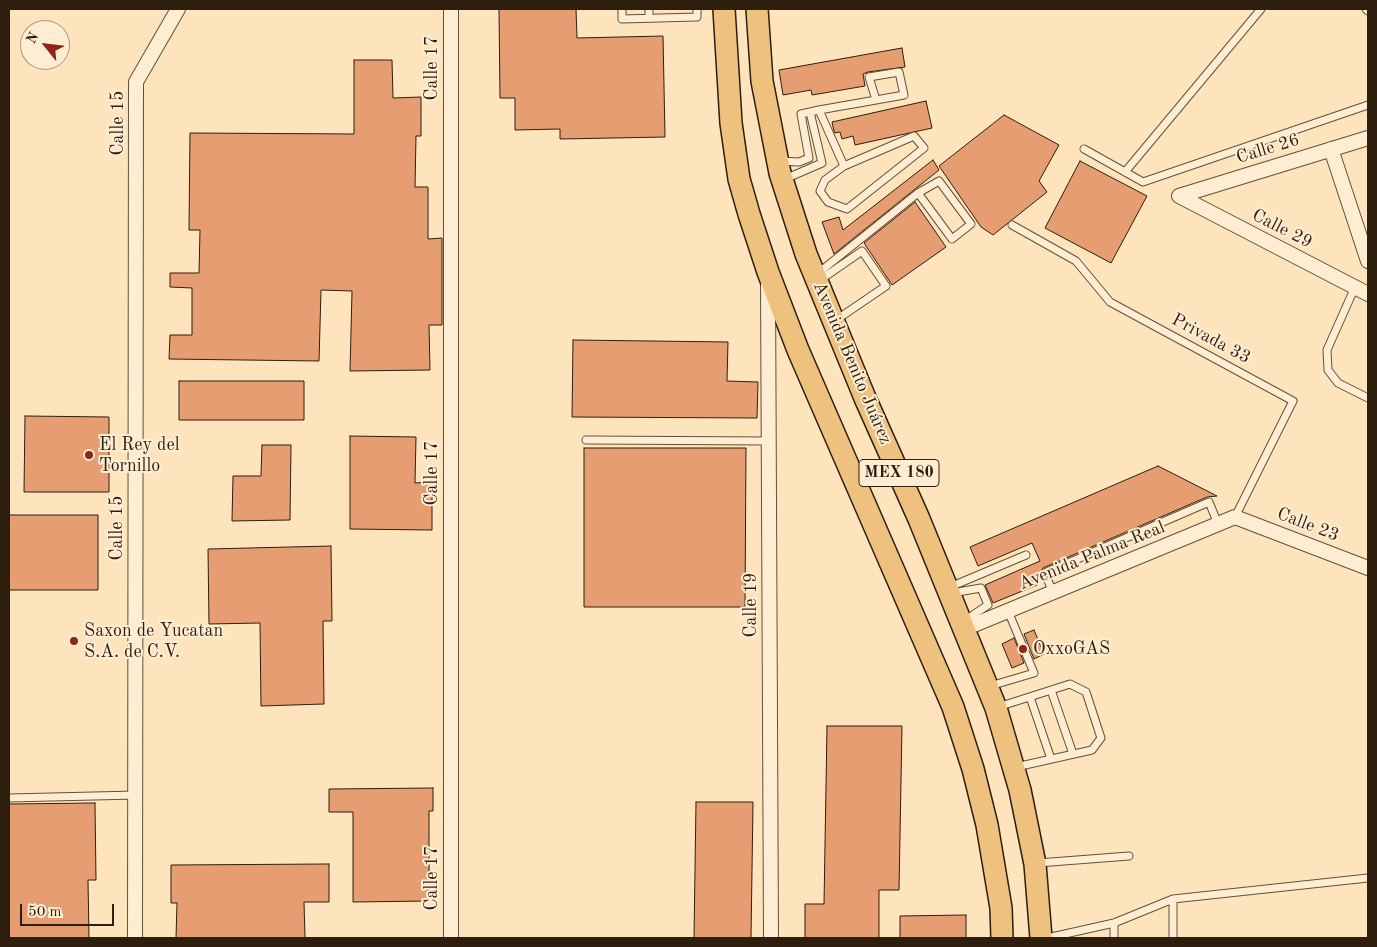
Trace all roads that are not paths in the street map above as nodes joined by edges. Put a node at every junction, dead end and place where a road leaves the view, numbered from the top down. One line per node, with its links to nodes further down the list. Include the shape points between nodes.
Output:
1 (178, 9): 47 (street, Calle 15, via 136,82)
2 (451, 9): 55 (street, Calle 17)
3 (622, 9): 9 (lane, via 622,19)
4 (649, 9): 9 (lane)
5 (697, 9): 9 (lane, via 697,17)
6 (724, 9): 24 (main road, MEX 180, via 739,179)
7 (757, 9): 18 (main road, Avenida Benito Juárez / MEX 180, via 762,81)
8 (1261, 9): 19 (lane)
9 (649, 18)
10 (876, 100): 10 (lane, via 869,77 899,72 904,95); 12 (lane)
11 (1368, 105): 19 (lane, via 1143,182)
12 (819, 110): 13 (lane); 17 (lane)
13 (810, 112): 18 (lane, via 802,114 809,158); 18 (lane, via 822,163)
14 (1368, 138): 15 (street, Calle 26)
15 (1331, 149): 21 (street, Calle 26); 23 (street)
16 (1084, 150): 19 (lane)
17 (844, 166): 17 (lane, via 914,136 924,148 846,209 828,202 820,191 825,180)
18 (779, 170): 25 (main road, Avenida Benito Juárez / MEX 180)
19 (1125, 172)
20 (918, 193): 20 (lane, via 939,181 971,224 952,239); 25 (lane)
21 (1179, 196): 26 (street, Calle 29)
22 (1012, 226): 32 (lane, Privada 33, via 1076,261 1110,302 1293,401)
23 (1368, 261)
24 (768, 272): 31 (street, Calle 19); 57 (main road, MEX 180, via 849,470 953,707 987,825 1001,908)
25 (816, 279): 28 (main road, Avenida Benito Juárez / MEX 180); 28 (lane, via 862,251 886,286)
26 (1355, 288): 27 (street, Calle 29); 29 (lane, via 1327,350 1328,370 1338,383)
27 (1368, 294)
28 (834, 322): 36 (main road, Avenida Benito Juárez / MEX 180)
29 (1368, 398)
30 (586, 440): 31 (lane)
31 (768, 441): 56 (street, Calle 19)
32 (1235, 518): 33 (street, Avenida Palma Real); 35 (street, Calle 23)
33 (1218, 524): 37 (street, Avenida Palma Real); 37 (lane, via 1209,502 1045,572)
34 (1026, 555): 36 (lane)
35 (1368, 568)
36 (949, 591): 39 (main road, Avenida Benito Juárez / MEX 180); 39 (lane, via 981,588 988,605)
37 (1053, 593): 38 (street, Avenida Palma Real)
38 (1008, 611): 39 (street, Avenida Palma Real); 40 (lane, via 1034,673)
39 (963, 626): 40 (main road, Avenida Benito Juárez / MEX 180)
40 (988, 687): 43 (main road, Avenida Benito Juárez / MEX 180)
41 (1051, 690): 42 (lane); 44 (lane); 44 (lane, via 1070,684 1086,692 1101,738 1092,750)
42 (1030, 697): 43 (lane); 45 (lane)
43 (996, 708): 46 (main road, Avenida Benito Juárez / MEX 180)
44 (1073, 754): 45 (lane)
45 (1051, 759): 46 (lane)
46 (1014, 768): 50 (main road, Avenida Benito Juárez / MEX 180)
47 (136, 795): 48 (lane); 54 (street, Calle 15)
48 (9, 798)
49 (1129, 856): 50 (lane)
50 (1035, 864): 58 (main road, Avenida Benito Juárez / MEX 180)
51 (1368, 878): 52 (lane)
52 (1173, 899): 53 (lane); 61 (lane)
53 (1114, 923): 59 (lane); 60 (lane)
54 (135, 938)
55 (451, 938)
56 (771, 938)
57 (1002, 938)
58 (1041, 938)
59 (1047, 938)
60 (1114, 938)
61 (1173, 938)

